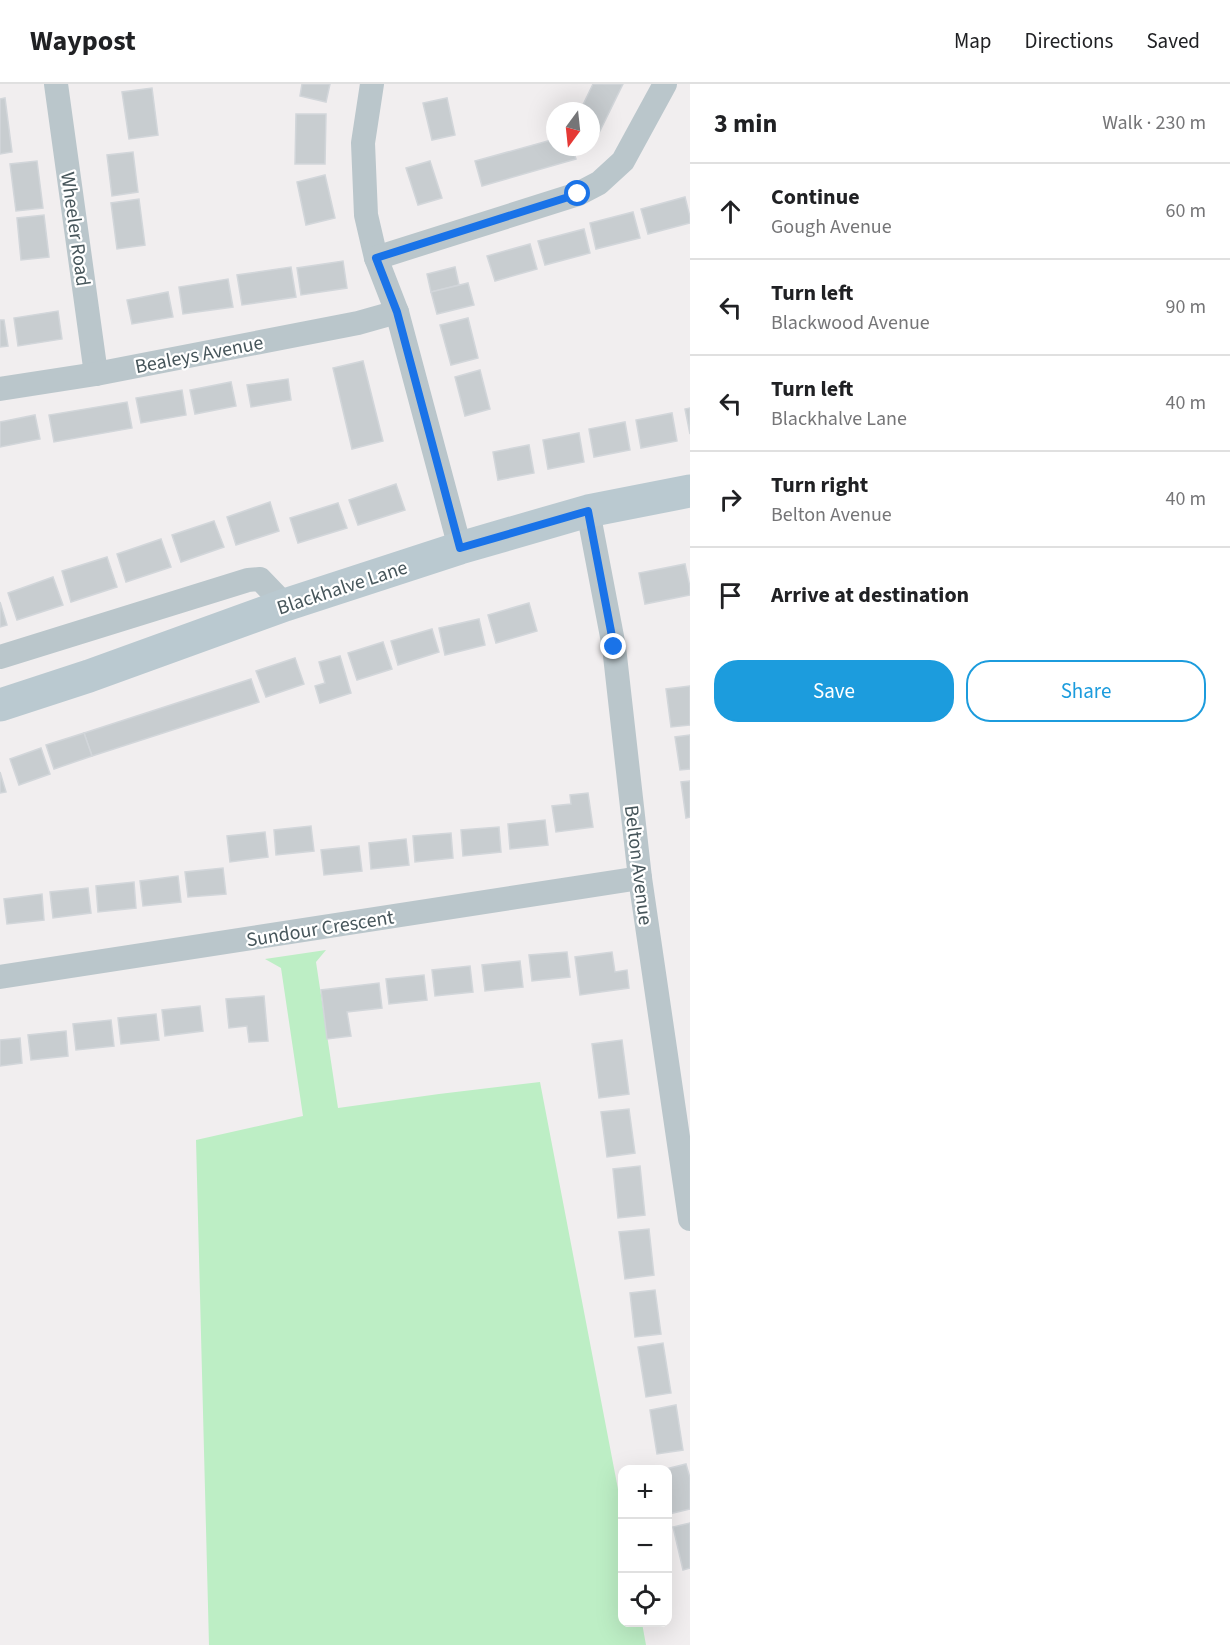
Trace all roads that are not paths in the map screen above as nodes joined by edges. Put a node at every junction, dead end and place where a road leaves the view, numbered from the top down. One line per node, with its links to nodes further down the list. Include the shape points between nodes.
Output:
1 (56, 84): 6 (street, Wheeler Road)
2 (372, 84): 4 (street, via 363,172 366,215)
3 (665, 84): 4 (street, via 623,161 599,183 578,194)
4 (376, 258): 5 (street)
5 (397, 312): 6 (street, Bealeys Avenue); 10 (street)
6 (96, 374): 7 (street, Bealeys Avenue)
7 (0, 389)
8 (690, 491): 9 (main road, Blackhalve Lane)
9 (588, 511): 10 (main road, Blackhalve Lane); 14 (street, Belton Avenue, via 614,647)
10 (460, 548): 11 (main road, Blackhalve Lane)
11 (285, 605): 12 (street, via 260,579 248,580); 13 (main road, Blackhalve Lane)
12 (0, 657)
13 (0, 705)
14 (640, 878): 15 (street, Sundour Crescent); 16 (street, Belton Avenue)
15 (0, 977)
16 (690, 1219)

